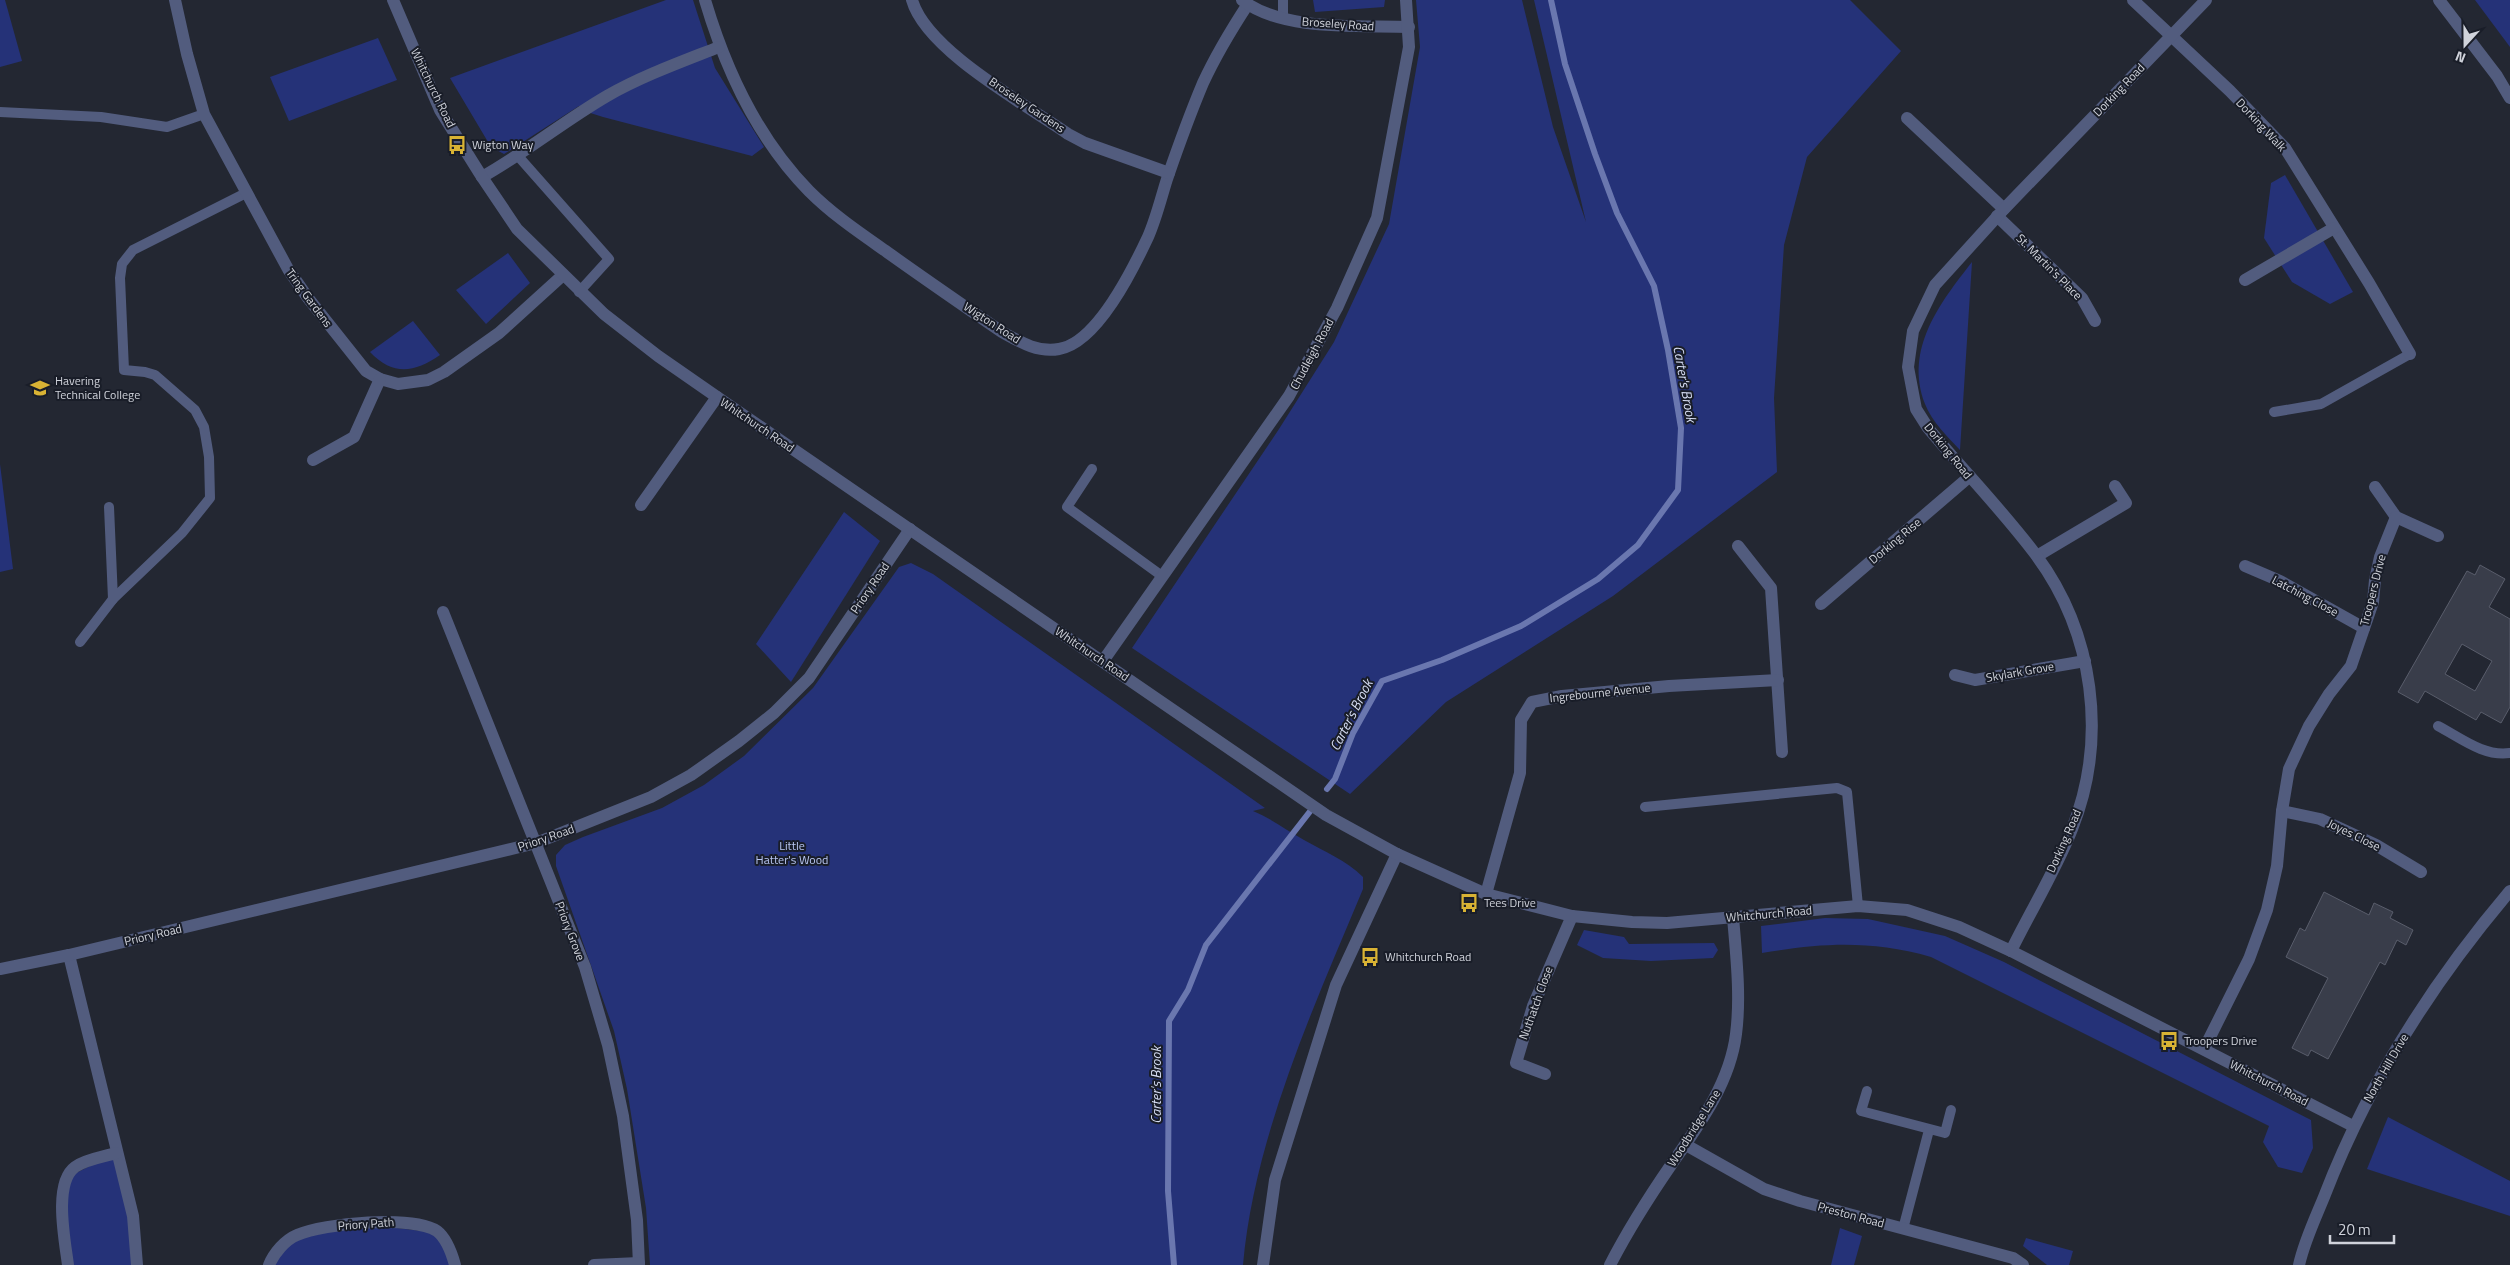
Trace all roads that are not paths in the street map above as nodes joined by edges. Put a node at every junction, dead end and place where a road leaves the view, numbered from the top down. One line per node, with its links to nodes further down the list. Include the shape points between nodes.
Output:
1 (175, 0): 17 (street, Tring Gardens)
2 (394, 0): 21 (street, Whitchurch Road, via 440,110)
3 (706, 0): 14 (street, Wigton Road)
4 (912, 0): 20 (street, Broseley Gardens, via 924,26 942,46 1068,134)
5 (1283, 0): 11 (lane)
6 (1406, 0): 12 (street, Chudleigh Road)
7 (2133, 0): 13 (street)
8 (2206, 0): 13 (street, Dorking Road)
9 (2439, 0): 15 (street)
10 (1245, 2): 11 (street, Broseley Road); 20 (street, Wigton Road, via 1203,84)
11 (1283, 18): 12 (street, Broseley Road, via 1304,23)
12 (1409, 27): 46 (street, Chudleigh Road, via 1409,48 1377,218 1341,299 1289,396)
13 (2171, 36): 23 (street, Dorking Road); 24 (street, Dorking Walk, via 2284,148)
14 (719, 47): 19 (street, via 607,96); 20 (street, Wigton Road, via 741,97 770,143 808,191 845,222 1002,332 1042,350 1060,350 1086,335 1097,324 1149,235)
15 (2510, 98)
16 (0, 112): 17 (lane, via 101,117 167,126)
17 (204, 114): 22 (street, Tring Gardens)
18 (1908, 118): 23 (street)
19 (518, 156): 21 (street); 27 (lane, via 609,259)
20 (1169, 173)
21 (482, 178): 25 (street, Whitchurch Road, via 517,228)
22 (246, 193): 30 (street, Tring Gardens, via 308,298 366,371); 47 (lane, via 133,250 122,264 124,370 155,375 195,410 204,426 210,498 182,533)
23 (2001, 213): 28 (street, St. Martin's Place, via 2082,298); 35 (street, Dorking Road, via 1935,285 1918,315 1909,348 1908,367 1916,409)
24 (2334, 228): 26 (street); 29 (street, Dorking Walk)
25 (563, 275): 27 (street, Whitchurch Road); 30 (street, via 499,333 444,372 416,383)
26 (2245, 280)
27 (579, 292): 31 (street, Whitchurch Road, via 658,356)
28 (2096, 321)
29 (2410, 354): 32 (lane, via 2321,404)
30 (380, 380): 33 (street, via 354,437)
31 (716, 397): 38 (street, Whitchurch Road); 41 (street, Whitchurch Road)
32 (2274, 412)
33 (313, 460)
34 (1092, 469): 46 (lane, via 1067,507)
35 (1969, 477): 44 (street, Dorking Road); 48 (street, Dorking Rise)
36 (2115, 486): 44 (street, via 2126,503)
37 (2375, 488): 40 (street)
38 (641, 505)
39 (109, 507): 47 (lane)
40 (2396, 517): 42 (street); 50 (street, Troopers Drive, via 2380,557 2373,602)
41 (910, 529): 53 (street, Whitchurch Road); 61 (street, Priory Road, via 809,678 774,713 691,775 651,797)
42 (2438, 536)
43 (1738, 546): 55 (street, via 1770,588)
44 (2037, 556): 52 (street, Dorking Road, via 2070,616)
45 (2245, 566): 50 (street, Latching Close, via 2280,581)
46 (1162, 576): 53 (street, Chudleigh Road)
47 (113, 599): 51 (lane)
48 (1821, 604)
49 (443, 612): 61 (street, Priory Grove)
50 (2364, 628): 60 (street, Troopers Drive, via 2351,666 2329,694 2299,744 2289,769)
51 (80, 642)
52 (2085, 660): 54 (street, Skylark Grove, via 1974,680); 69 (street, Dorking Road, via 2092,696 2092,727 2081,803 2072,830)
53 (1103, 661): 62 (street, Whitchurch Road, via 1326,815)
54 (1955, 675)
55 (1778, 680): 57 (street); 65 (street, Ingrebourne Avenue, via 1669,686 1532,702 1521,720 1520,773)
56 (2438, 726): 58 (lane, via 2486,752 2497,755)
57 (1782, 752)
58 (2510, 753)
59 (1645, 807): 66 (lane, via 1837,788 1847,792)
60 (2282, 811): 63 (street, Joyes Close, via 2320,818 2376,845); 72 (street, Troopers Drive, via 2278,866 2267,910 2248,958)
61 (536, 844): 70 (street, Priory Road); 81 (street, Priory Grove, via 585,968 608,1045 623,1116 637,1220)
62 (1397, 854): 65 (street, Whitchurch Road); 87 (street, via 1336,985 1276,1180)
63 (2421, 872)
64 (2510, 891): 76 (street, North Hill Drive, via 2457,957 2409,1026)
65 (1486, 894): 67 (street, Whitchurch Road)
66 (1858, 906): 68 (street, Whitchurch Road); 69 (street, Whitchurch Road, via 1907,910 1959,927)
67 (1572, 916): 68 (street, Whitchurch Road, via 1658,923); 73 (street, Nuthatch Close, via 1533,1006 1516,1063)
68 (1733, 916): 78 (street, Woodbridge Lane, via 1737,967 1736,1034 1725,1075)
69 (2011, 950): 72 (street, Whitchurch Road)
70 (69, 955): 71 (street, Priory Road); 79 (street)
71 (0, 969)
72 (2204, 1049): 76 (street, Whitchurch Road)
73 (1545, 1074)
74 (1867, 1091): 77 (lane, via 1861,1111)
75 (1951, 1110): 77 (lane, via 1945,1133)
76 (2353, 1126): 90 (street, North Hill Drive)
77 (1929, 1130): 80 (lane)
78 (1686, 1144): 80 (street, Preston Road, via 1764,1188); 88 (street, Woodbridge Lane)
79 (116, 1153): 82 (street, via 74,1168 64,1186); 83 (street, via 133,1216)
80 (1903, 1229): 89 (street, Preston Road, via 2012,1258)
81 (639, 1264): 86 (street)
82 (68, 1265)
83 (137, 1265)
84 (269, 1265): 85 (street, Priory Path, via 276,1251 296,1236 326,1227 399,1222 425,1225 439,1232)
85 (454, 1265)
86 (594, 1265)
87 (1263, 1265)
88 (1610, 1265)
89 (2023, 1265)
90 (2299, 1265)

